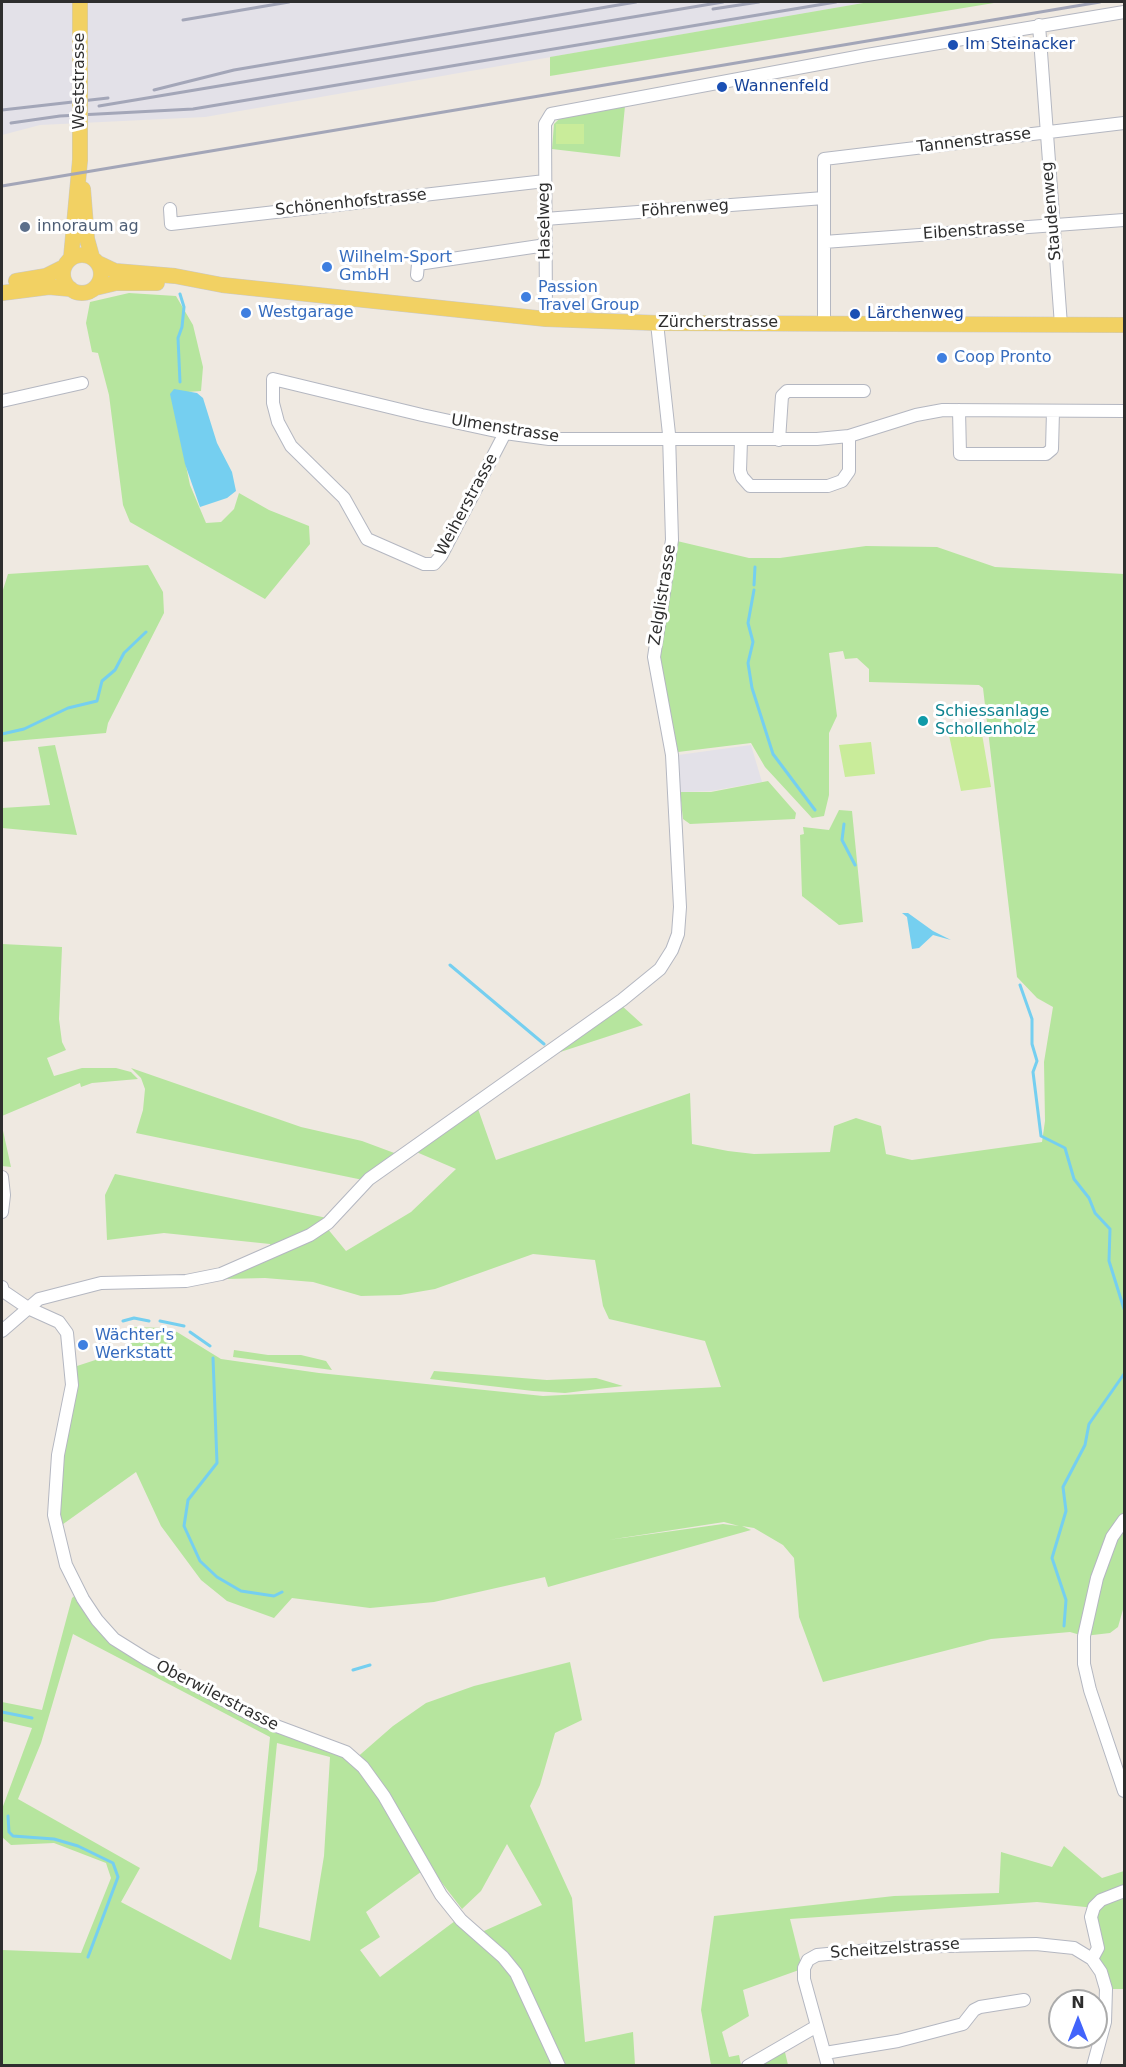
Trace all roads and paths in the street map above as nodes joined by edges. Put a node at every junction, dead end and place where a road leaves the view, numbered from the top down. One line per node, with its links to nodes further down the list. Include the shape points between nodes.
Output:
1 (80, 2): 6 (main road, Weststrasse, bridge)
2 (1125, 12): 3 (street)
3 (1039, 26): 5 (street, Staudenweg); 7 (street, Haselweg, via 554,113 545,124)
4 (1125, 123): 5 (street, Tannenstrasse)
5 (1045, 133): 8 (street, Tannenstrasse, via 824,159); 12 (street, Staudenweg)
6 (80, 160): 15 (main road, Weststrasse, via 87,239); 16 (main road, Weststrasse)
7 (545, 181): 9 (street, Schönenhofstrasse, via 171,224); 10 (street, Haselweg)
8 (824, 198): 10 (street, Föhrenweg); 13 (street)
9 (170, 209)
10 (545, 219): 14 (street, Haselweg)
11 (1125, 220): 12 (street, Eibenstrasse)
12 (1053, 225): 13 (street, Eibenstrasse); 27 (street, Staudenweg)
13 (824, 242): 25 (street)
14 (546, 245): 17 (street, via 418,264); 23 (street, Haselweg)
15 (95, 260): 16 (main road, via 81,254); 18 (main road, Zürcherstrasse, via 116,271 176,276); 20 (main road, via 101,273)
16 (68, 262): 19 (main road, via 46,276); 21 (main road, via 63,279)
17 (417, 275)
18 (205, 283): 20 (main road, Zürcherstrasse, via 122,283); 23 (main road, Zürcherstrasse)
19 (2, 284)
20 (95, 288): 21 (main road, via 86,292)
21 (71, 289): 22 (main road, via 49,287)
22 (2, 293)
23 (546, 319): 24 (main road, Zürcherstrasse)
24 (657, 323): 25 (main road, Zürcherstrasse); 37 (street, Zelglistrasse)
25 (824, 323): 27 (main road, Zürcherstrasse)
26 (1125, 325): 27 (main road, Zürcherstrasse)
27 (1061, 326)
28 (273, 379): 35 (street, Ulmenstrasse); 35 (street, Weiherstrasse, via 273,404 291,446 345,498 367,539 424,564 434,564 441,556)
29 (82, 383): 31 (street)
30 (864, 392): 39 (street, via 787,391 782,396)
31 (2, 401)
32 (959, 410): 33 (street, Ulmenstrasse); 33 (street, via 960,454 1046,454 1052,448); 36 (street, Ulmenstrasse, via 916,415)
33 (1053, 411): 34 (street, Ulmenstrasse)
34 (1125, 411)
35 (505, 433): 37 (street, Ulmenstrasse, via 549,439)
36 (849, 436): 38 (street, via 849,471 842,481 828,486 750,486 740,471); 39 (street, Ulmenstrasse)
37 (669, 440): 38 (street, Ulmenstrasse); 43 (street, Zelglistrasse, via 672,546 654,657 672,755 680,907 678,934 660,969 369,1179 328,1223 310,1235 221,1274 186,1281 101,1283 39,1299)
38 (741, 440): 39 (street, Ulmenstrasse)
39 (779, 440)
40 (2, 1177): 41 (street)
41 (2, 1212)
42 (2, 1287): 43 (street, Oberwilerstrasse)
43 (28, 1308): 44 (street, Zelglistrasse); 52 (street, Oberwilerstrasse, via 59,1322 68,1336 71,1397 58,1455 54,1515 66,1565 92,1613 126,1648 263,1721 345,1752 363,1767 441,1895 516,1973)
44 (2, 1331)
45 (1125, 1520): 46 (street, via 1105,1555 1084,1636 1089,1690)
46 (1125, 1791)
47 (1125, 1891): 48 (street, via 1101,1900 1094,1907 1091,1917 1098,1948)
48 (1092, 1959): 50 (street, Scheitzelstrasse, via 1074,1948 1036,1944 902,1947 818,1955 808,1960 804,1968); 55 (street, via 1106,1989 1104,2022)
49 (1024, 2000): 51 (street, via 980,2007 963,2024 898,2041)
50 (817, 2026): 51 (street); 53 (street)
51 (825, 2053): 54 (street)
52 (559, 2066)
53 (748, 2066)
54 (828, 2066)
55 (1093, 2066)

